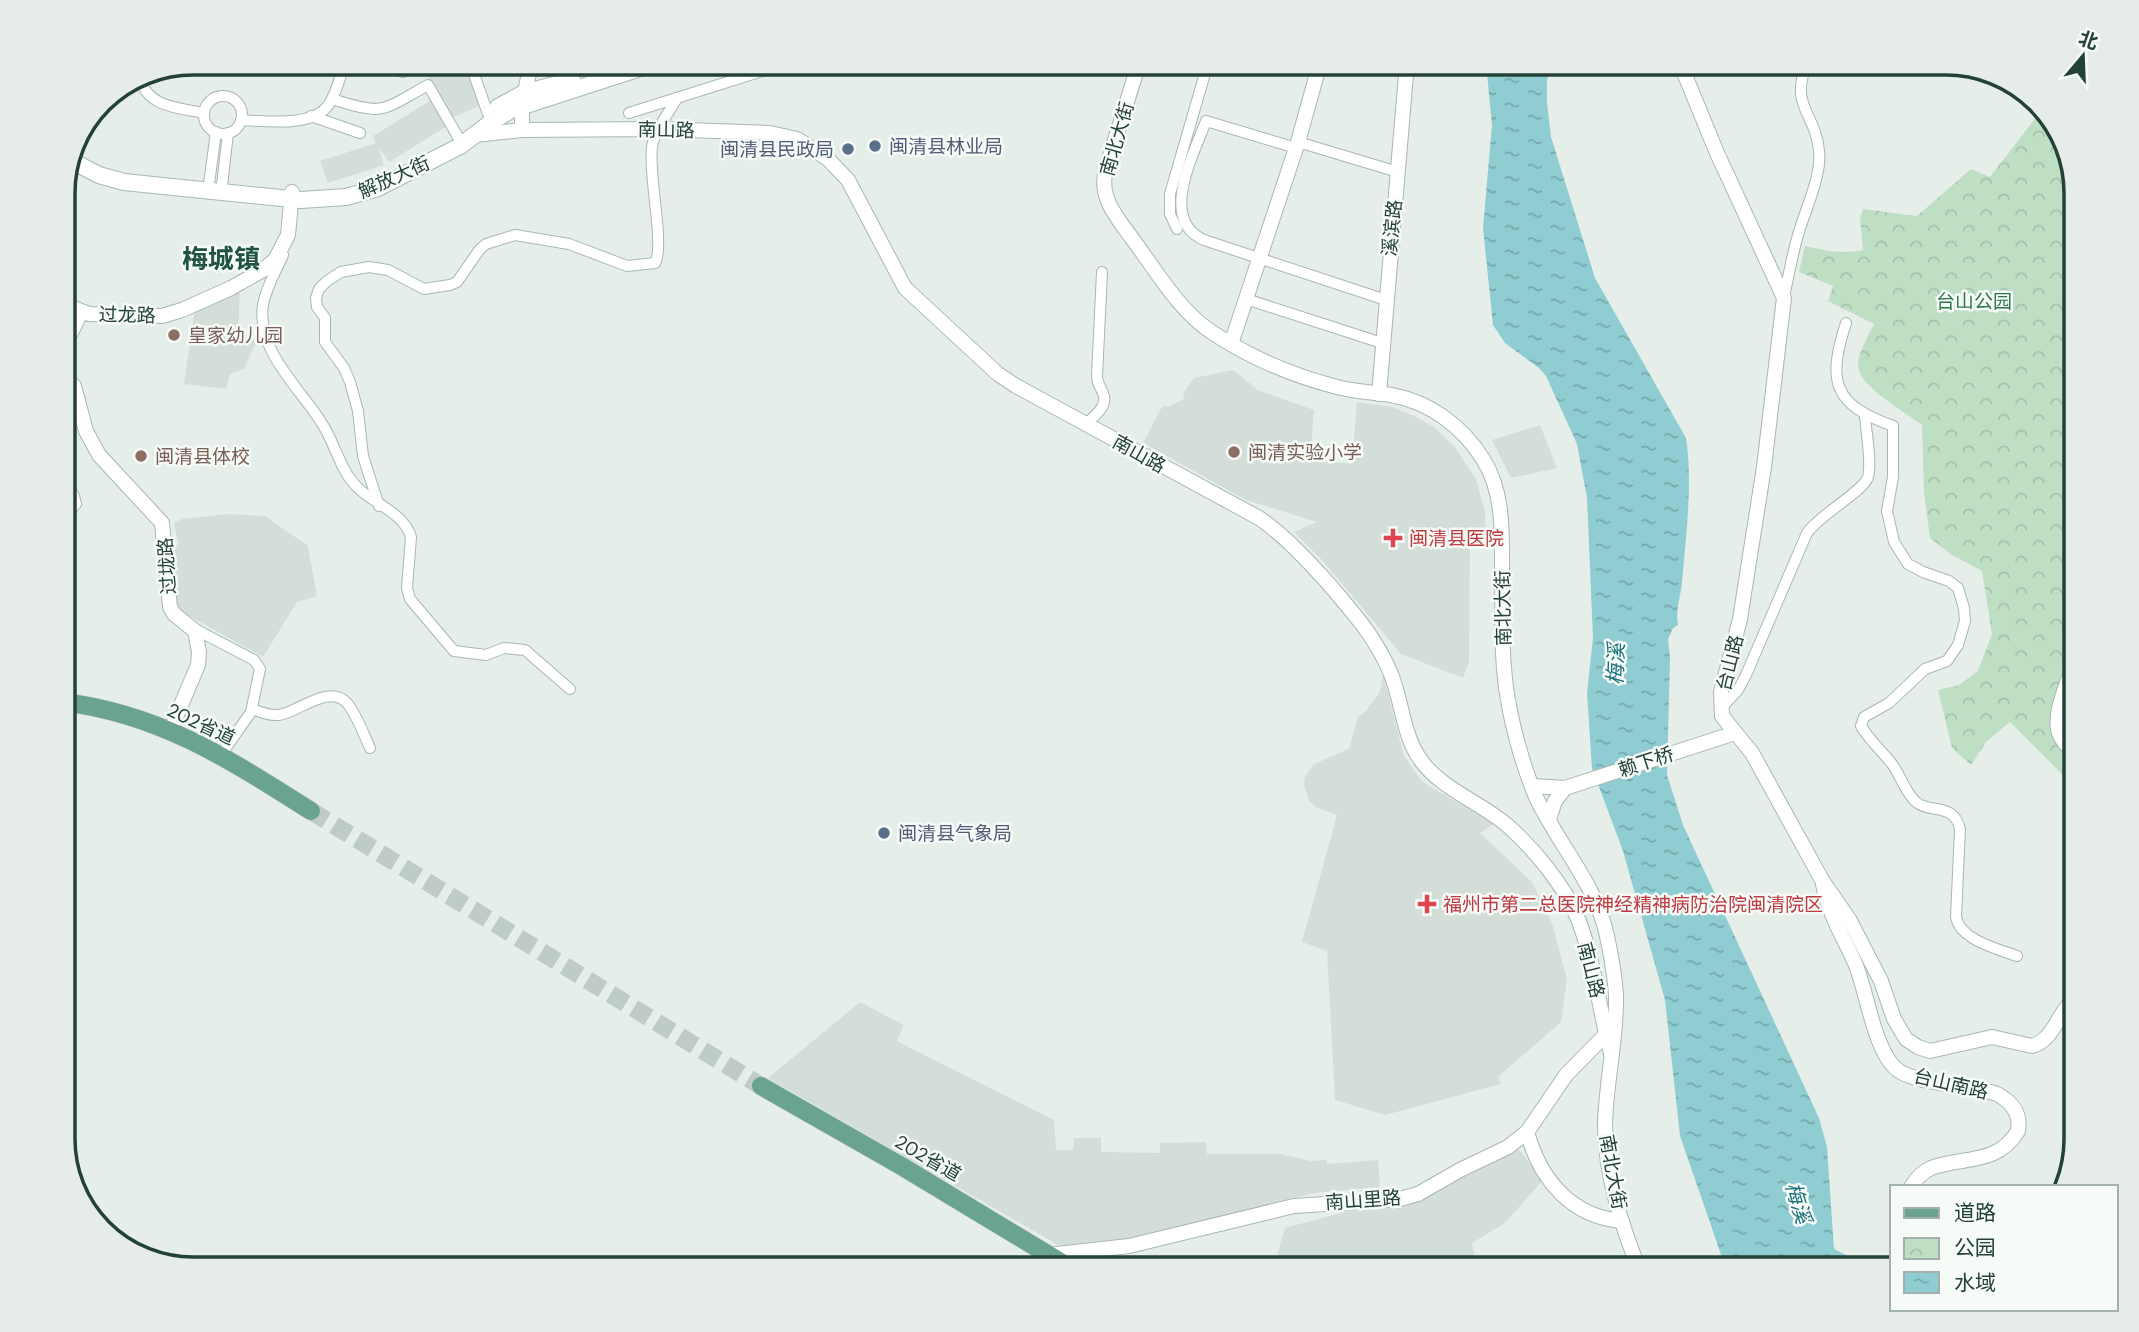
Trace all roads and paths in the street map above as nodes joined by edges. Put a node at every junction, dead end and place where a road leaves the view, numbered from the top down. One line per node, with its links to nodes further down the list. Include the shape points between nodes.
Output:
1 (341, 75): 15 (street)
2 (474, 75): 19 (street)
3 (528, 75): 16 (street)
4 (591, 75): 16 (main road, 解放大街)
5 (613, 75): 16 (main road, 解放大街)
6 (750, 75): 14 (street)
7 (1135, 75): 47 (street, 南北大街, via 1104,178 1105,195 1182,304 1203,326)
8 (1205, 75): 35 (street, via 1170,194 1170,215)
9 (1317, 75): 29 (street)
10 (1406, 75): 32 (street, 溪滨路)
11 (1685, 75): 40 (street)
12 (1803, 75): 40 (street, via 1800,94 1818,142 1820,161)
13 (143, 87): 17 (street, via 153,100)
14 (677, 98): 18 (street); 22 (street)
15 (332, 99): 20 (street); 28 (street, via 379,110 428,85)
16 (523, 100): 19 (main road, 解放大街); 23 (street); 27 (main road, 解放大街)
17 (204, 113): 21 (street, via 211,100 229,97 238,104); 24 (street, via 206,123)
18 (629, 113)
19 (488, 114): 28 (main road, 解放大街)
20 (311, 116): 21 (street, via 286,121); 26 (street)
21 (241, 120): 25 (street)
22 (660, 129): 23 (street, 南山路); 51 (street, 南山路, via 777,134 815,150 848,180 910,294 998,374); 52 (street, via 651,150 658,247 655,263 628,266 569,244 515,235 480,248 457,282 450,285 424,289 388,270 369,267 341,272 319,289 317,307 325,318 325,342 350,382 363,456)
23 (522, 130): 27 (street, 南山路)
24 (216, 132): 25 (street); 33 (street)
25 (228, 133): 33 (street)
26 (360, 133)
27 (476, 135): 34 (main road, 解放大街, via 368,192 335,199)
28 (458, 137): 34 (main road, 解放大街, via 357,187)
29 (1297, 145): 32 (street); 37 (street); 37 (street, via 1206,121 1182,188 1181,211 1192,232)
30 (82, 155): 33 (main road, 解放大街, via 128,173)
31 (79, 164): 34 (main road, 解放大街, via 124,182)
32 (1398, 172): 41 (street, 溪滨路)
33 (215, 185): 34 (main road, 解放大街)
34 (291, 195): 36 (street, 过龙路)
35 (1177, 229)
36 (288, 235): 43 (street, 过龙路, via 275,260 263,270 176,313); 52 (street, via 264,303 268,343 322,423 347,474)
37 (1260, 258): 39 (street); 41 (street)
38 (1102, 272): 51 (street, via 1097,382 1105,397)
39 (1246, 299): 46 (street); 47 (street)
40 (1784, 299): 58 (street, 台山路, via 1749,564)
41 (1386, 300): 46 (street, 溪滨路)
42 (76, 310): 43 (street, 过龙路)
43 (83, 313): 45 (street)
44 (1846, 323): 50 (street, via 1839,345 1837,383 1846,400)
45 (76, 327)
46 (1382, 343): 49 (street, 溪滨路)
47 (1231, 344): 49 (street, 南北大街, via 1307,378)
48 (76, 393): 53 (street, 过垅路, via 99,455 162,523 170,607)
49 (1379, 394): 64 (street, 南北大街, via 1415,402 1446,418 1469,440 1492,475 1502,523 1507,696)
50 (1865, 416): 58 (street, via 1867,481 1821,516 1807,533 1746,675); 69 (street, via 1892,426 1893,477 1887,511 1894,542 1908,564 1954,584 1965,614 1961,637 1947,661 1925,669 1889,703 1864,717 1861,726 1915,800 1942,809 1958,822 1959,927 1983,943)
51 (1086, 424): 71 (street, 南山路, via 1270,526 1353,611 1386,663 1418,758 1433,774 1511,828 1565,893 1581,929)
52 (379, 506): 54 (street, via 409,530 407,593 448,647 486,655 504,648 525,650)
53 (193, 628): 57 (street, via 256,662 260,673); 59 (street, via 198,665)
54 (570, 690)
55 (2064, 699): 61 (street, via 2057,721)
56 (76, 704): 59 (main road, 202省道)
57 (252, 709): 62 (street, via 277,715 313,700 341,699); 63 (street)
58 (1720, 709): 60 (street, 台山路)
59 (170, 730): 63 (main road, 202省道)
60 (1735, 733): 65 (street, 赖下桥); 68 (street, 台山路, via 1758,762)
61 (2064, 742)
62 (370, 748)
63 (221, 755): 66 (main road, 202省道)
64 (1532, 786): 65 (street); 67 (street, 南北大街)
65 (1570, 787): 67 (street, via 1555,801)
66 (310, 811)
67 (1549, 819): 71 (street, 南北大街, via 1602,916 1616,994)
68 (1822, 880): 70 (street, 台山路, via 1866,950 1900,1032 1918,1047 1938,1050 1992,1037 2032,1046 2050,1034); 75 (street, 台山南路, via 1830,912 1893,1065 1906,1075 1997,1094 2019,1118 2018,1131 2001,1149 1929,1169)
69 (2017, 956)
70 (2064, 1010)
71 (1610, 1030): 72 (street, 南山路); 74 (street, 南山里路, via 1566,1075)
72 (1611, 1053): 76 (street, 南北大街, via 1606,1139)
73 (761, 1086): 77 (main road, 202省道)
74 (1527, 1132): 76 (street, via 1546,1175 1568,1201 1598,1217); 77 (street, 南山里路, via 1508,1147 1409,1198 1307,1204 1129,1246)
75 (1913, 1185)
76 (1622, 1221): 79 (street, 南北大街)
77 (1048, 1255): 78 (main road, 202省道)
78 (1051, 1257)
79 (1635, 1257)

